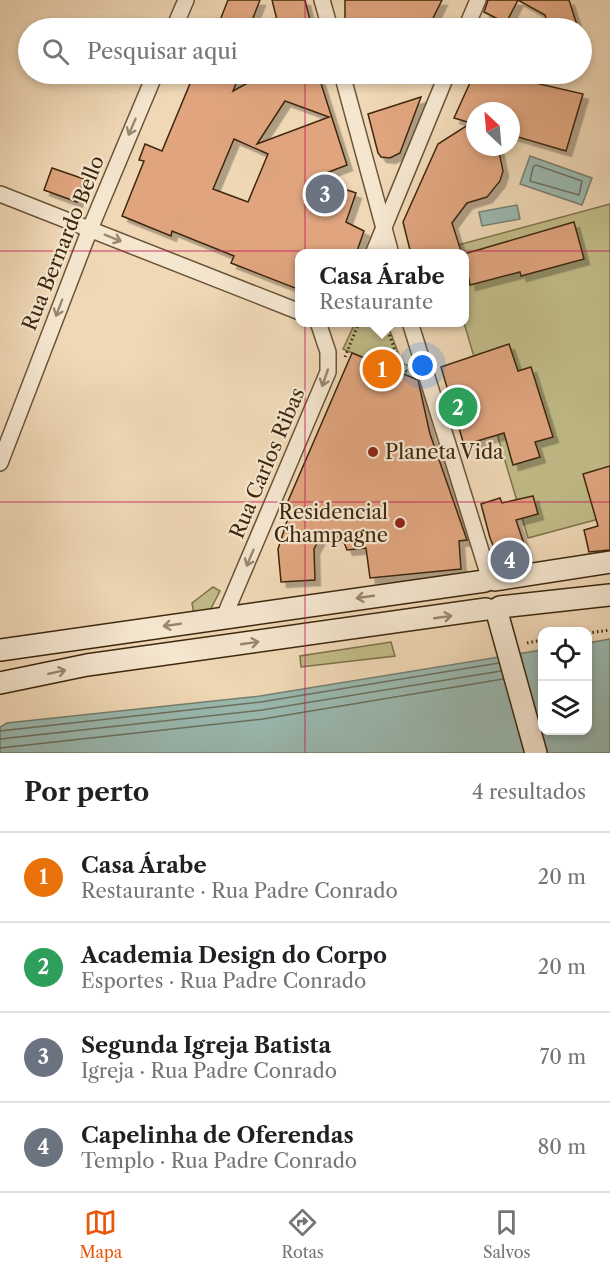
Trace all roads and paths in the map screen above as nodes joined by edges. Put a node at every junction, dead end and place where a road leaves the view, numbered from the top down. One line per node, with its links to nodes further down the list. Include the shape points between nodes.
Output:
1 (186, 0): 4 (street)
2 (322, 0): 5 (street)
3 (478, 0): 6 (street)
4 (178, 18)
5 (327, 18)
6 (470, 18)
7 (151, 84): 11 (street, Rua Bernardo Bello, one-way to 11)
8 (345, 84): 12 (street)
9 (443, 84): 12 (street)
10 (0, 194): 11 (street)
11 (90, 229): 15 (street, one-way to 15); 20 (street, Rua Bernardo Bello, one-way to 20)
12 (384, 231): 13 (street); 14 (street)
13 (375, 249)
14 (389, 249)
15 (295, 310)
16 (320, 327): 25 (street, Rua Carlos Ribas, one-way to 25, via 328,352 328,372)
17 (386, 327): 19 (path, via 401,368)
18 (412, 327): 22 (street)
19 (415, 375)
20 (0, 463)
21 (610, 562): 22 (main road)
22 (490, 580): 24 (main road, via 504,585 507,594); 25 (main road, one-way to 25)
23 (610, 595): 24 (main road)
24 (494, 608): 31 (main road, one-way to 24, via 87,665); 32 (main road)
25 (225, 617): 30 (main road, one-way to 30)
26 (610, 630): 27 (path)
27 (592, 632)
28 (538, 641): 29 (path)
29 (527, 643)
30 (0, 650)
31 (0, 684)
32 (536, 753)

